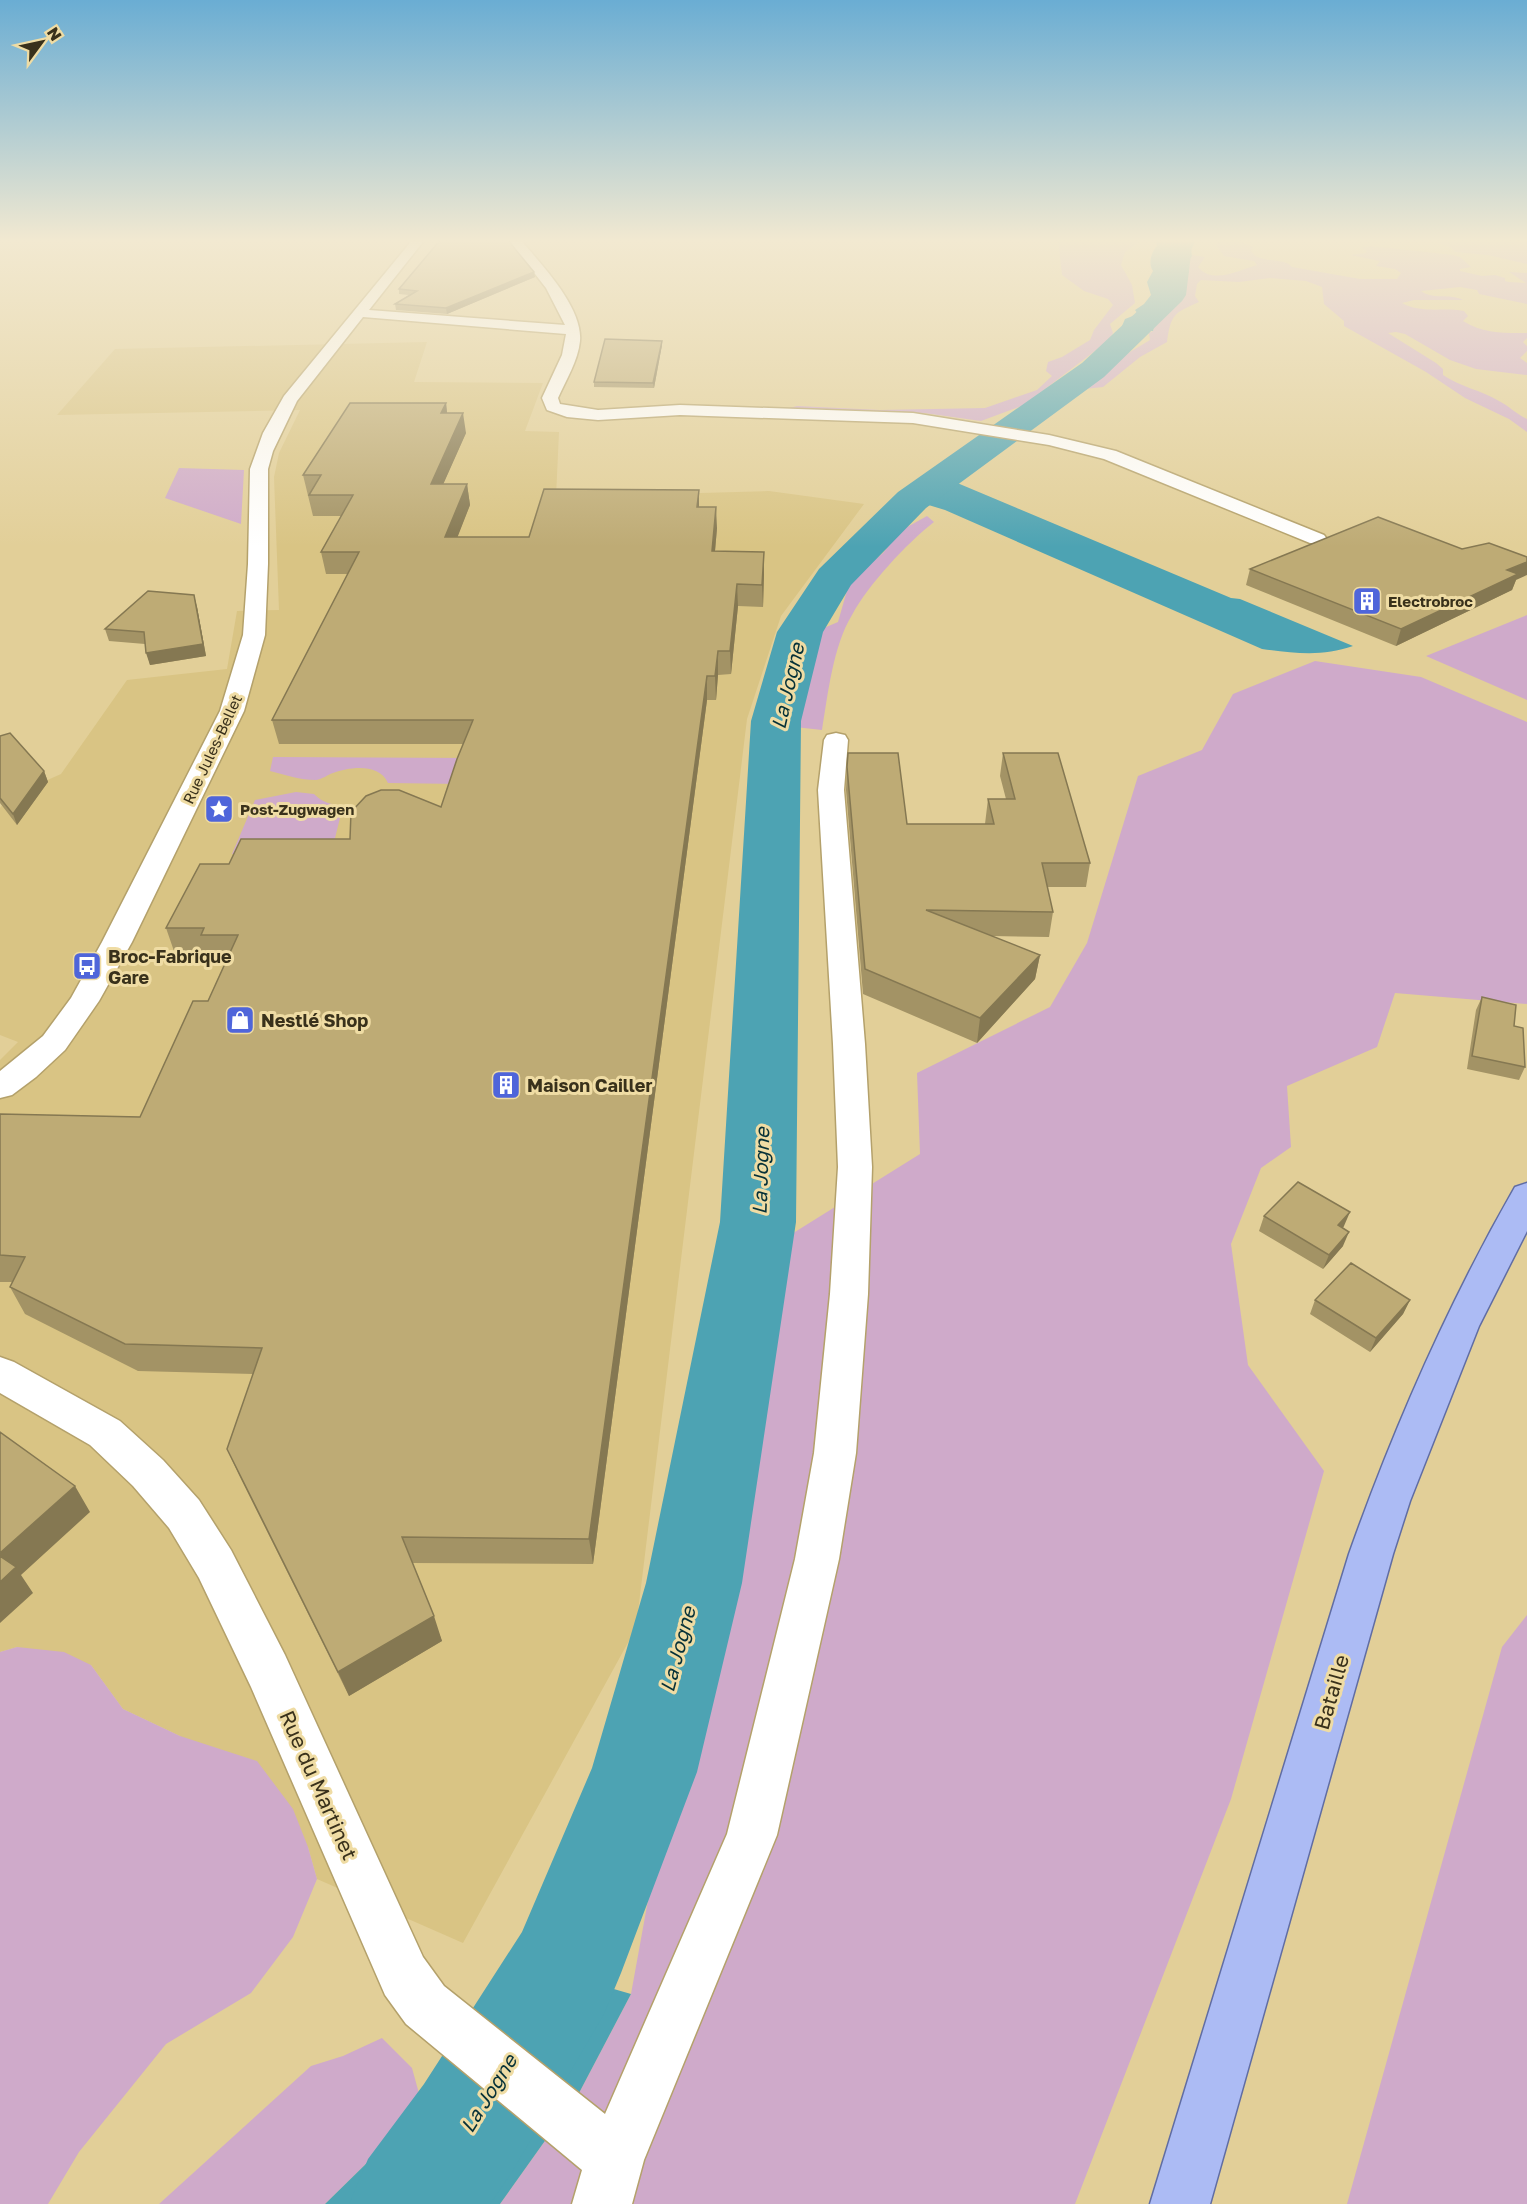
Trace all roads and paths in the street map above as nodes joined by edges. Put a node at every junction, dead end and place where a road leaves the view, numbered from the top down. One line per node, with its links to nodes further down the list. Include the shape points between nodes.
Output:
1 (337, 341): 5 (street, Rue Jules-Bellet, via 290,399 262,454 257,486 254,634 232,711 84,1001 54,1043)
2 (573, 341): 3 (street, via 550,398 553,407 563,412 690,410 914,418 963,424 1110,455)
3 (1317, 539)
4 (836, 740): 8 (street, via 831,790 855,1167 835,1453 817,1558 752,1835)
5 (0, 1087)
6 (1527, 1196): 9 (main road, Bataille, via 1460,1326 1389,1501)
7 (0, 1373): 8 (street, Rue du Martinet, via 105,1433 148,1473 183,1514 215,1564 268,1671 404,1976 426,2005 569,2121)
8 (608, 2181)
9 (1180, 2204)

